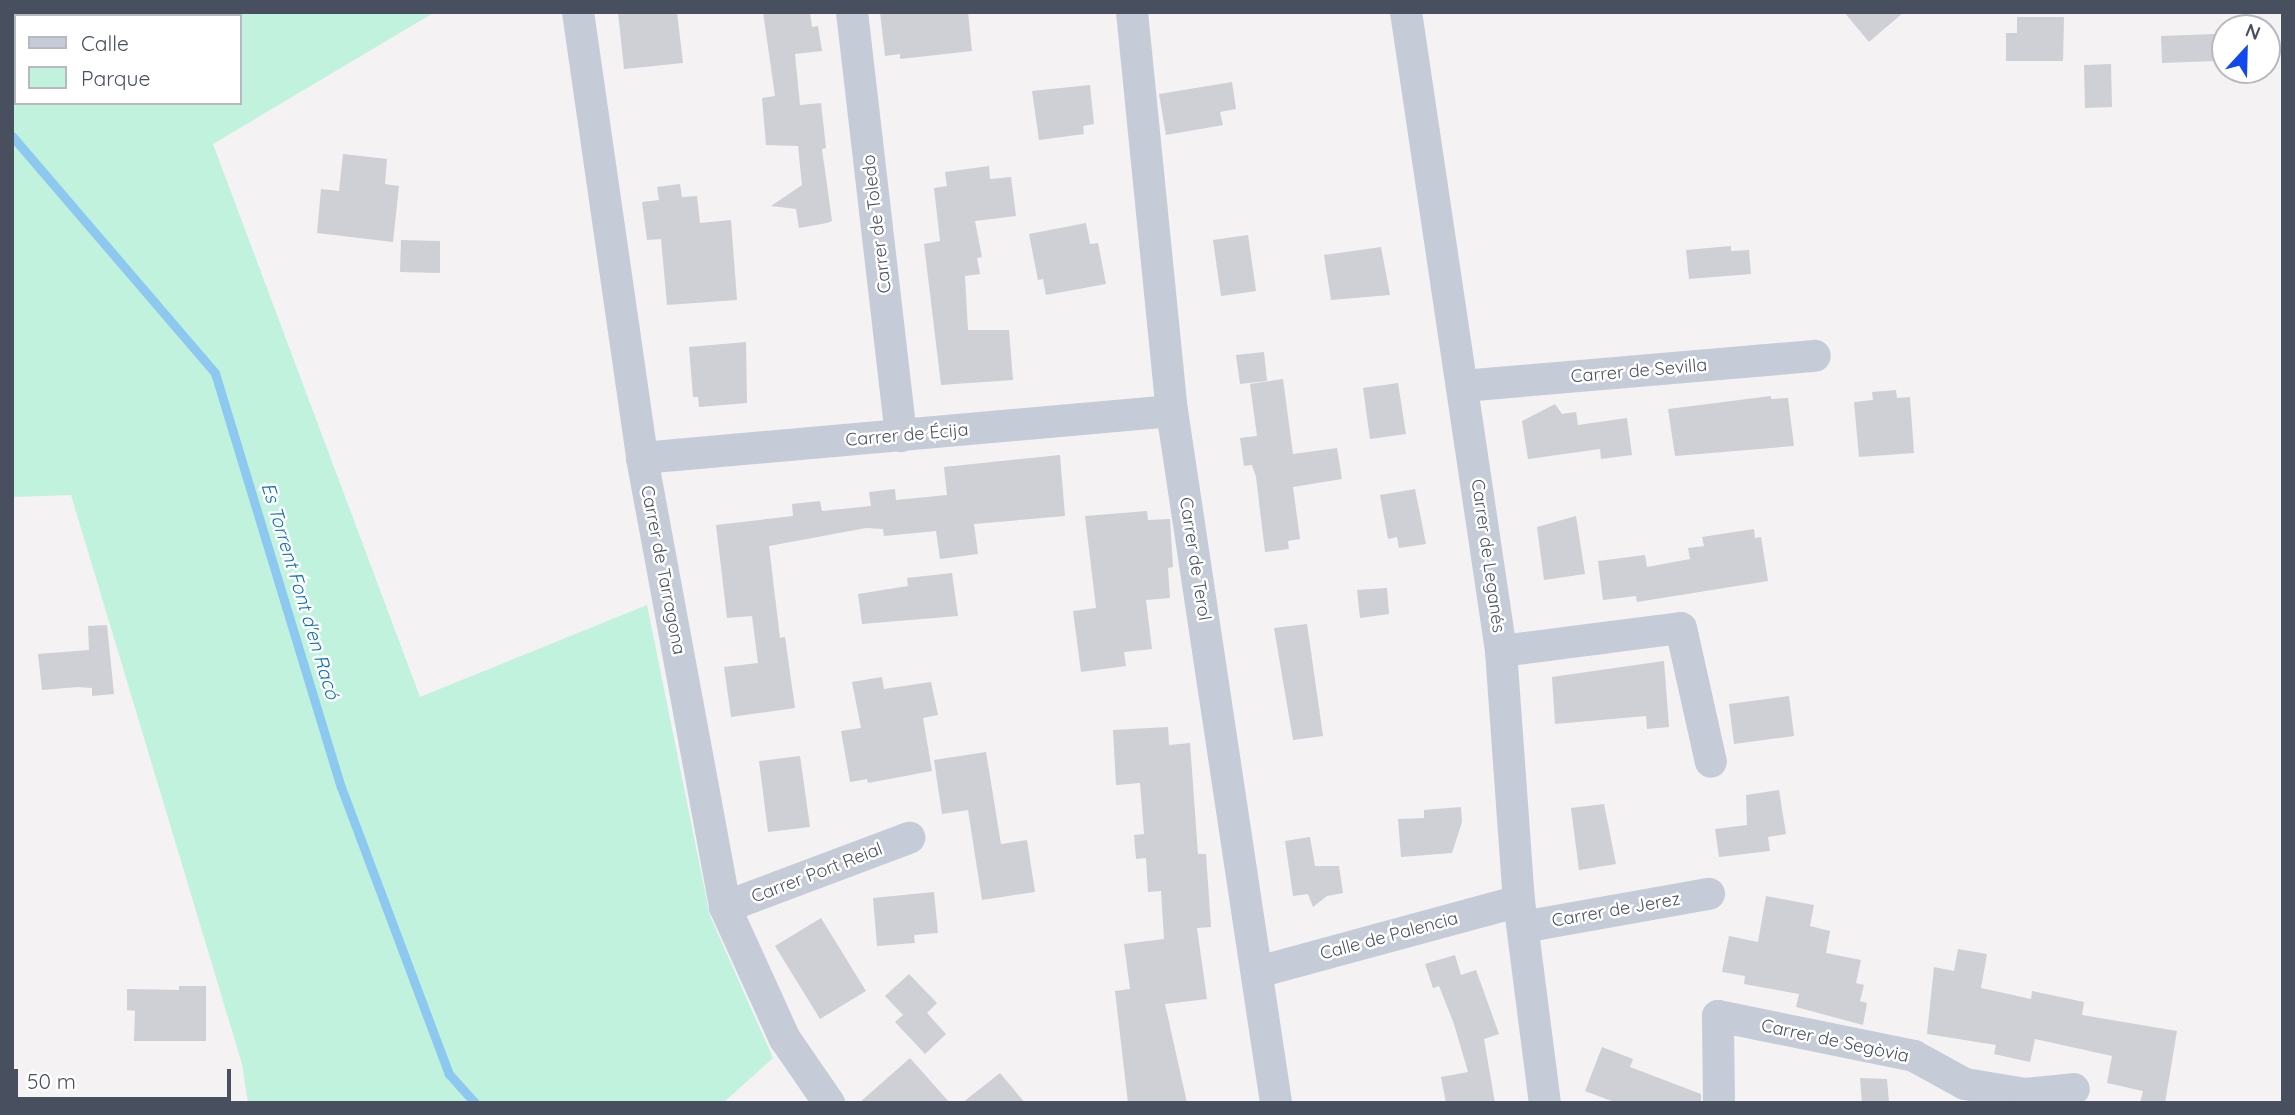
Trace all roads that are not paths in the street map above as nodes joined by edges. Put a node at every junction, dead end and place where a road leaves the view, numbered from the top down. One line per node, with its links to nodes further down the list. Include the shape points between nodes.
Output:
1 (578, 12): 9 (street, Carrer de Tarragona)
2 (852, 12): 8 (street, Carrer de Toledo)
3 (1132, 12): 7 (street, Carrer de Terol)
4 (1406, 12): 6 (street, Carrer de Leganés)
5 (1815, 356): 6 (street, Carrer de Sevilla)
6 (1463, 386): 10 (street, Carrer de Leganés)
7 (1172, 411): 8 (street, Carrer de Écija); 16 (street, Carrer de Terol)
8 (901, 436): 9 (street, Carrer de Écija)
9 (642, 458): 14 (street, Carrer de Tarragona)
10 (1501, 651): 11 (street, via 1681,628); 15 (street, Carrer de Leganés)
11 (1711, 762)
12 (909, 838): 14 (street, Carrer Port Reial)
13 (1709, 894): 15 (street, Carrer de Jerez)
14 (725, 907): 18 (street, Carrer de Tarragona, via 785,1039)
15 (1521, 914): 16 (street, Calle de Palencia); 20 (street, Carrer de Leganés)
16 (1258, 972): 19 (street, Carrer de Terol)
17 (2074, 1089): 21 (street, Carrer de Segòvia, via 2025,1094 1965,1084 1914,1056 1718,1016)
18 (829, 1103)
19 (1276, 1103)
20 (1545, 1103)
21 (1719, 1103)

